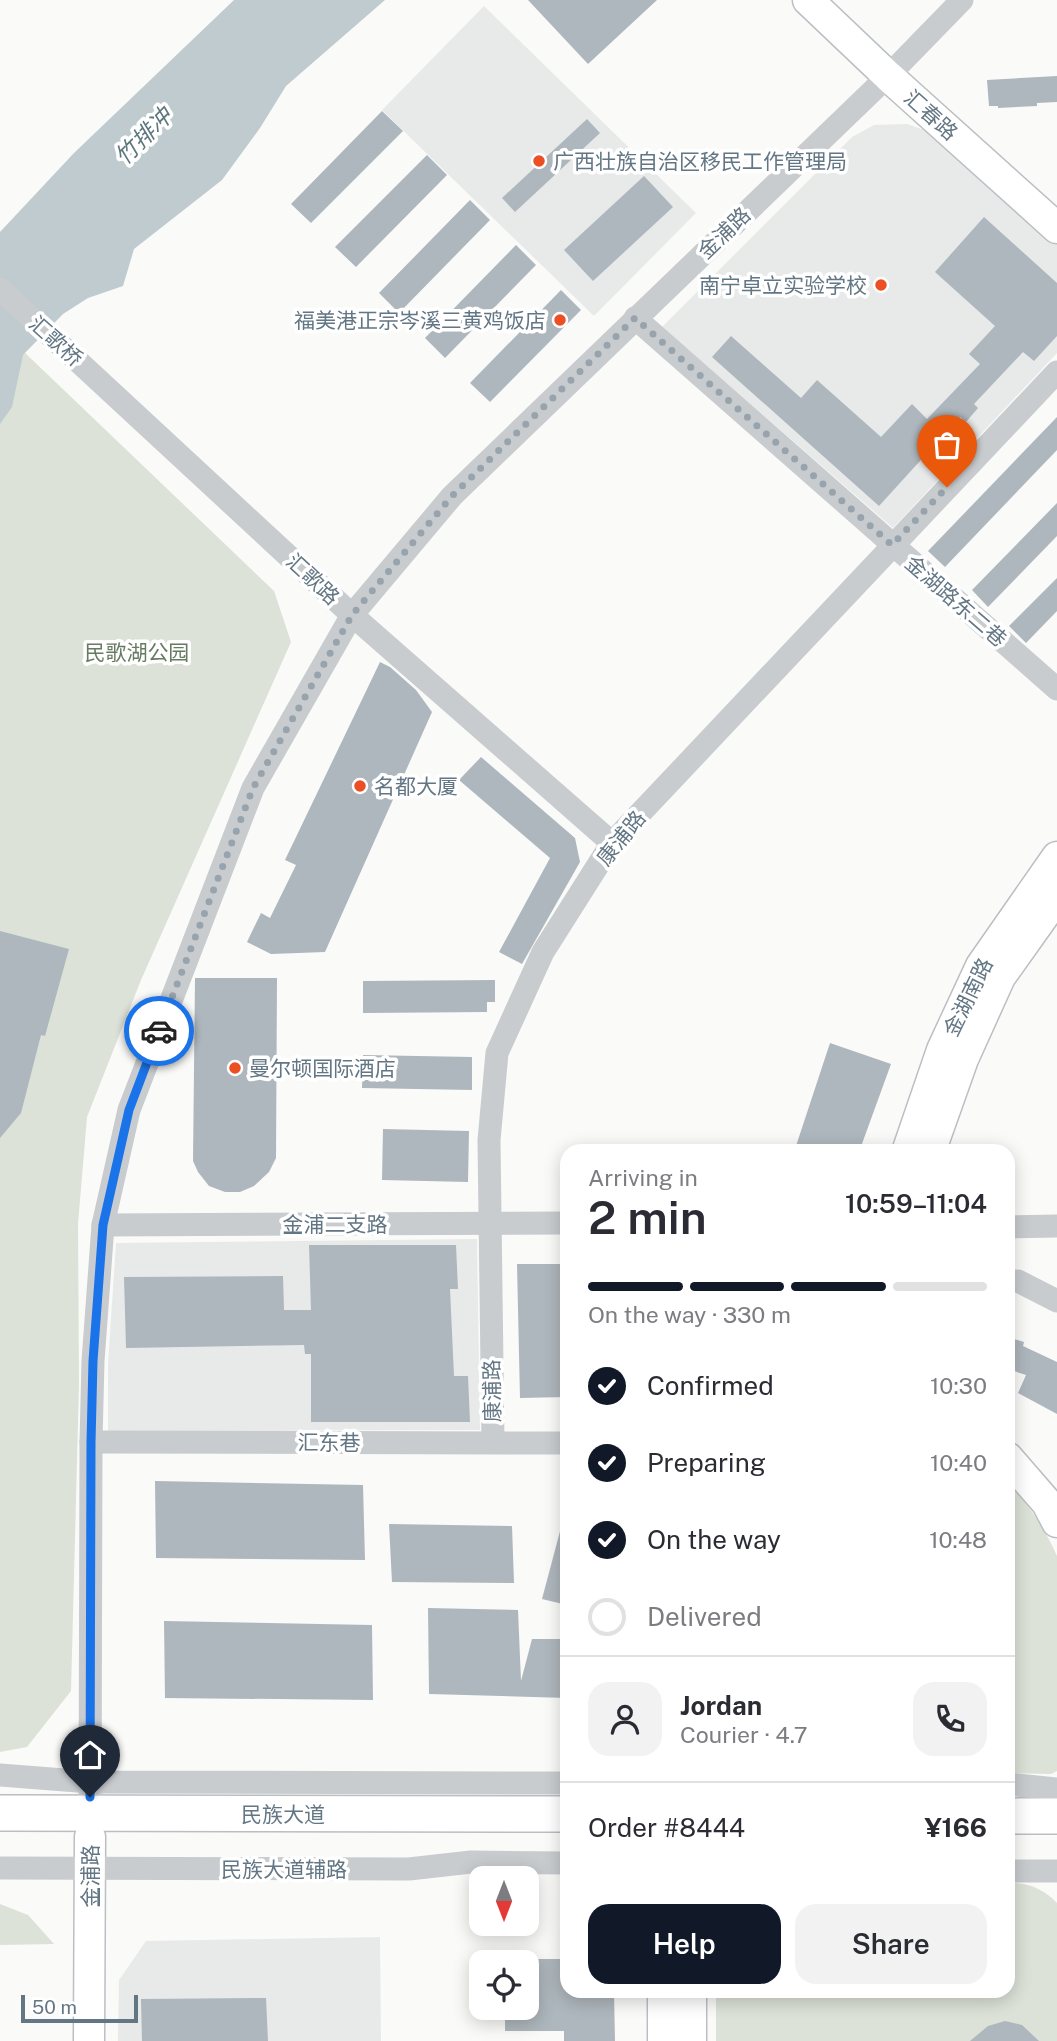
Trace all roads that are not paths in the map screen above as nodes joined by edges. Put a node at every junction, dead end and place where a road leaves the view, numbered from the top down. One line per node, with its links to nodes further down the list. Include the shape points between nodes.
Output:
1 (808, 0): 4 (main road, 汇春路)
2 (833, 0): 4 (main road, 汇春路)
3 (962, 0): 4 (street, 金浦路)
4 (893, 69): 5 (main road, 汇春路); 6 (main road, 汇春路); 8 (street, 金浦路)
5 (1057, 204)
6 (1057, 228)
7 (0, 289): 10 (street, 汇歌桥)
8 (635, 318): 11 (street, 金湖路东二巷); 12 (street, 金浦路, via 452,496)
9 (1057, 372): 11 (street, 康浦路)
10 (113, 393): 12 (street, 汇歌路)
11 (892, 545): 13 (street, 金湖路东二巷); 14 (street, 康浦路)
12 (352, 615): 14 (street, 汇歌路); 21 (street, 金浦路, via 253,788 129,1110)
13 (1057, 689)
14 (612, 843): 19 (street, 康浦路, via 543,952 496,1053 489,1140)
15 (1057, 857): 17 (main road, 金湖南路, via 981,966 942,1050)
16 (1057, 897): 18 (main road, 金湖南路, via 1000,977 963,1059)
17 (910, 1144)
18 (933, 1144)
19 (491, 1223): 20 (street, 金浦二支路); 21 (street, 金浦二支路); 28 (street, 康浦路)
20 (560, 1223)
21 (103, 1225): 27 (street, 金浦路)
22 (1057, 1226): 23 (street)
23 (1015, 1227)
24 (1015, 1282): 25 (street)
25 (1057, 1301)
26 (560, 1441): 28 (street, 汇东巷)
27 (91, 1442): 28 (street, 汇东巷); 41 (street, 金浦路)
28 (493, 1442)
29 (1015, 1460): 31 (main road, via 1038,1472)
30 (1015, 1464): 32 (main road)
31 (1057, 1492)
32 (1057, 1522)
33 (0, 1774): 41 (street, 民族大道辅路)
34 (560, 1784): 41 (street, 民族大道辅路)
35 (1015, 1785): 36 (street)
36 (1057, 1789)
37 (0, 1813): 41 (highway, 民族大道)
38 (560, 1815): 41 (highway, 民族大道)
39 (1015, 1816): 40 (highway)
40 (1057, 1816)
41 (90, 1825): 42 (highway, 民族大道); 43 (highway, 民族大道); 46 (street, 民族大道辅路, via 409,1869 471,1862); 47 (street, 民族大道辅路); 52 (main road, 金浦路)
42 (0, 1837)
43 (560, 1838)
44 (1015, 1839): 45 (highway)
45 (1057, 1839)
46 (560, 1863)
47 (0, 1868)
48 (1015, 1871): 49 (street)
49 (1057, 1871)
50 (663, 1998): 53 (main road)
51 (691, 1998): 54 (main road)
52 (89, 2041)
53 (663, 2041)
54 (691, 2041)

